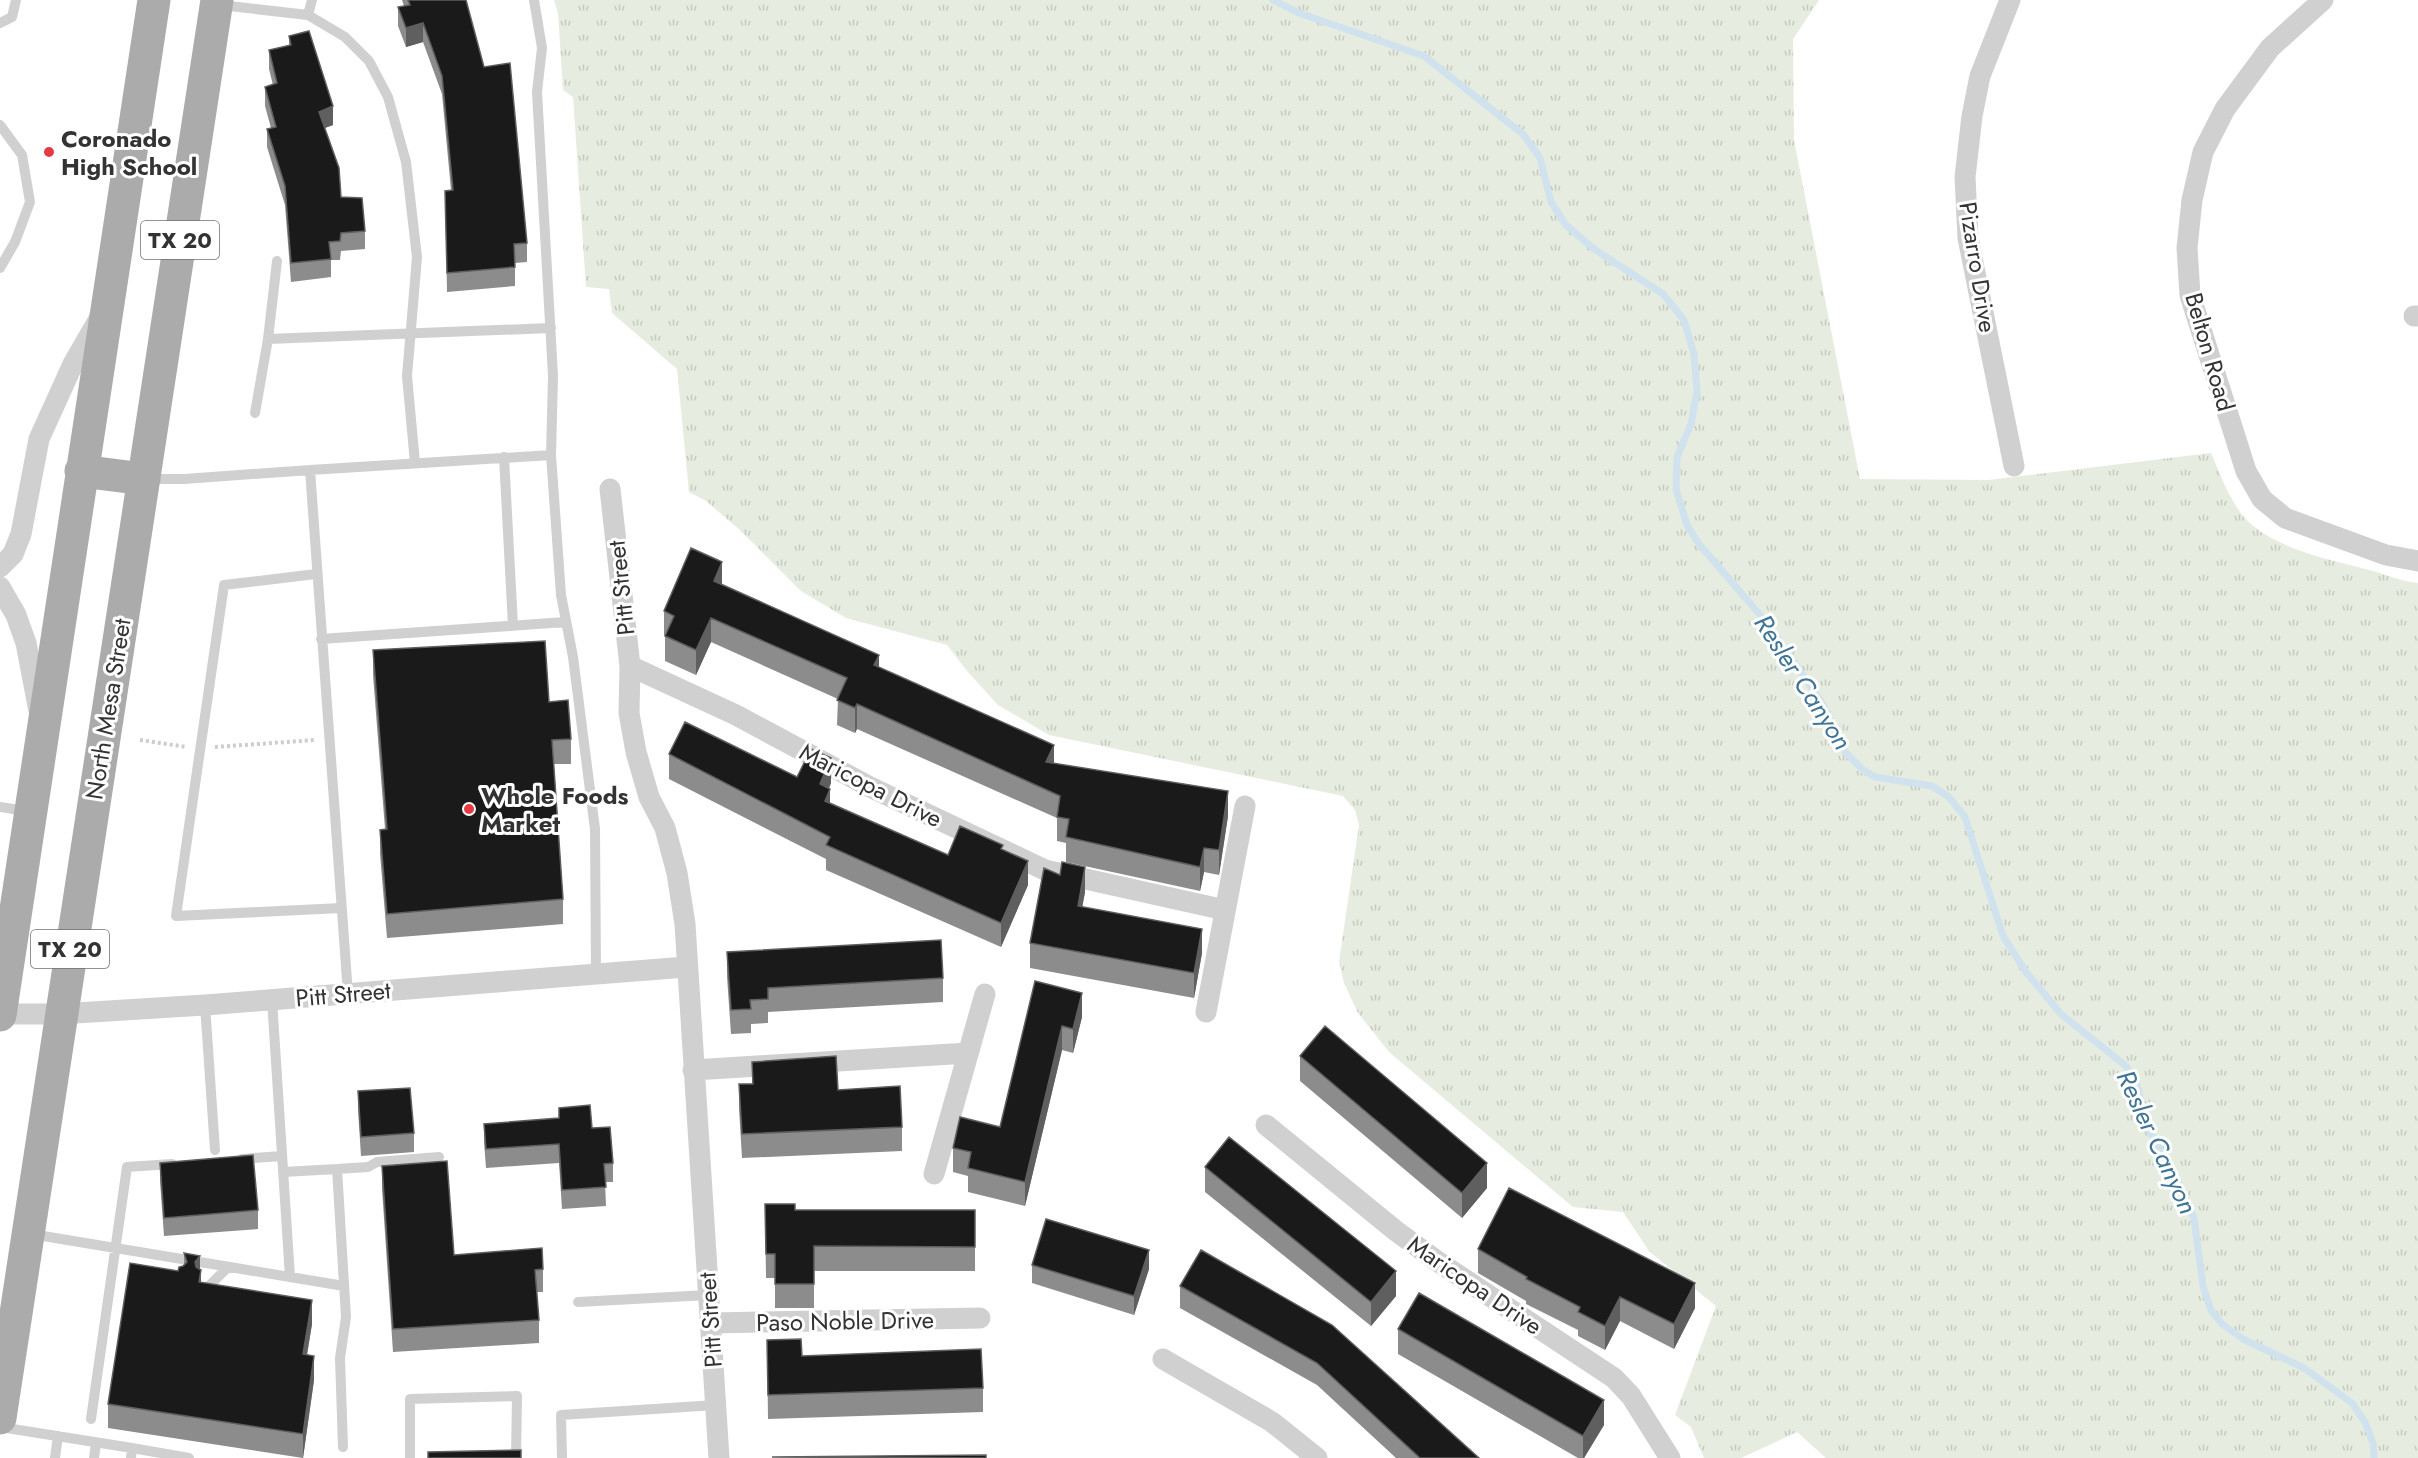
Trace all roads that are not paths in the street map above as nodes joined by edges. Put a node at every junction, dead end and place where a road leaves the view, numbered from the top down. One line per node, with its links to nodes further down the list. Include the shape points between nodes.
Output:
1 (16, 0): 9 (lane, via 12,17)
2 (154, 0): 13 (main road, TX 20)
3 (312, 0): 8 (lane)
4 (534, 0): 14 (lane, via 542,48 537,92)
5 (2010, 0): 21 (street, Pizarro Drive, via 1980,76 1965,177 1968,238)
6 (2323, 0): 26 (street, Belton Road, via 2270,48 2225,109 2203,152 2187,248 2190,295 2246,471 2262,499 2285,518 2386,555)
7 (216, 2): 8 (lane); 24 (main road, North Mesa Street / TX 20)
8 (308, 15): 15 (lane, via 345,37 369,61 388,97 406,162 417,257)
9 (0, 23)
10 (0, 125): 12 (lane, via 22,155 30,202)
11 (278, 261): 16 (lane)
12 (0, 268)
13 (107, 305): 23 (main road, TX 20); 27 (street, via 73,364 39,439 21,534 14,554)
14 (551, 328): 15 (lane); 18 (lane)
15 (411, 334): 16 (lane); 20 (lane, via 407,376)
16 (268, 339): 17 (lane)
17 (255, 413)
18 (550, 454): 19 (lane); 30 (lane)
19 (504, 458): 20 (lane); 31 (lane)
20 (415, 463): 22 (lane)
21 (2014, 466)
22 (310, 470): 24 (lane); 28 (lane)
23 (81, 471): 24 (main road); 34 (main road, TX 20)
24 (144, 479): 47 (main road, North Mesa Street / TX 20)
25 (610, 489): 33 (street, Pitt Street)
26 (2418, 561)
27 (0, 567)
28 (316, 574): 32 (lane); 37 (lane, via 224,585 176,916)
29 (0, 587): 34 (street, via 26,643)
30 (566, 622): 31 (lane); 40 (lane, via 595,829)
31 (513, 626): 32 (lane)
32 (321, 639): 37 (lane)
33 (630, 666): 38 (street, Maricopa Drive, via 736,715 870,788 1045,870); 39 (street, Pitt Street, via 629,713 636,752 650,798 665,828 677,873 685,924)
34 (42, 728): 36 (main road, TX 20)
35 (1245, 806): 38 (street)
36 (15, 809): 46 (main road, TX 20)
37 (341, 908): 41 (lane)
38 (1225, 910): 45 (street)
39 (686, 967): 40 (street, Pitt Street); 49 (street, Pitt Street)
40 (596, 974): 41 (street, Pitt Street)
41 (348, 994): 43 (street, Pitt Street)
42 (985, 994): 48 (street)
43 (272, 1000): 44 (street, Pitt Street); 52 (lane)
44 (205, 1005): 47 (street, Pitt Street); 51 (lane)
45 (1206, 1012)
46 (0, 1014): 47 (street, Pitt Street)
47 (60, 1014): 61 (main road, North Mesa Street / TX 20)
48 (968, 1053): 49 (street); 60 (street)
49 (693, 1070): 67 (street, Pitt Street)
50 (1266, 1125): 88 (street, Maricopa Drive, via 1437,1261 1614,1378 1631,1396)
51 (215, 1150)
52 (282, 1156): 54 (lane); 59 (lane)
53 (439, 1157): 58 (lane)
54 (234, 1160)
55 (210, 1161): 56 (lane)
56 (222, 1161)
57 (187, 1163): 62 (lane, via 127,1167)
58 (337, 1169): 59 (lane); 65 (lane)
59 (283, 1172): 64 (lane)
60 (934, 1174)
61 (28, 1233): 62 (lane); 73 (main road, North Mesa Street / TX 20)
62 (116, 1248): 63 (lane, via 155,1259); 74 (lane)
63 (228, 1267): 64 (lane); 66 (lane, via 208,1287)
64 (290, 1277): 65 (lane)
65 (344, 1286): 78 (lane, via 346,1317 340,1358)
66 (202, 1287)
67 (708, 1295): 68 (lane); 70 (street, Pitt Street)
68 (578, 1302)
69 (980, 1318): 70 (street, Paso Noble Drive)
70 (710, 1323): 72 (street, Pitt Street)
71 (1163, 1359): 87 (street, via 1272,1422)
72 (716, 1405): 85 (lane, via 561,1415); 86 (street, Pitt Street)
73 (0, 1418)
74 (91, 1419)
75 (0, 1427): 76 (lane)
76 (58, 1436): 77 (lane); 80 (lane)
77 (96, 1443): 79 (lane); 81 (lane)
78 (342, 1447)
79 (132, 1453): 82 (lane)
80 (55, 1458)
81 (94, 1458)
82 (189, 1458)
83 (410, 1458): 84 (lane, via 410,1399 517,1396)
84 (516, 1458)
85 (562, 1458)
86 (719, 1458)
87 (1317, 1458)
88 (1669, 1458)

